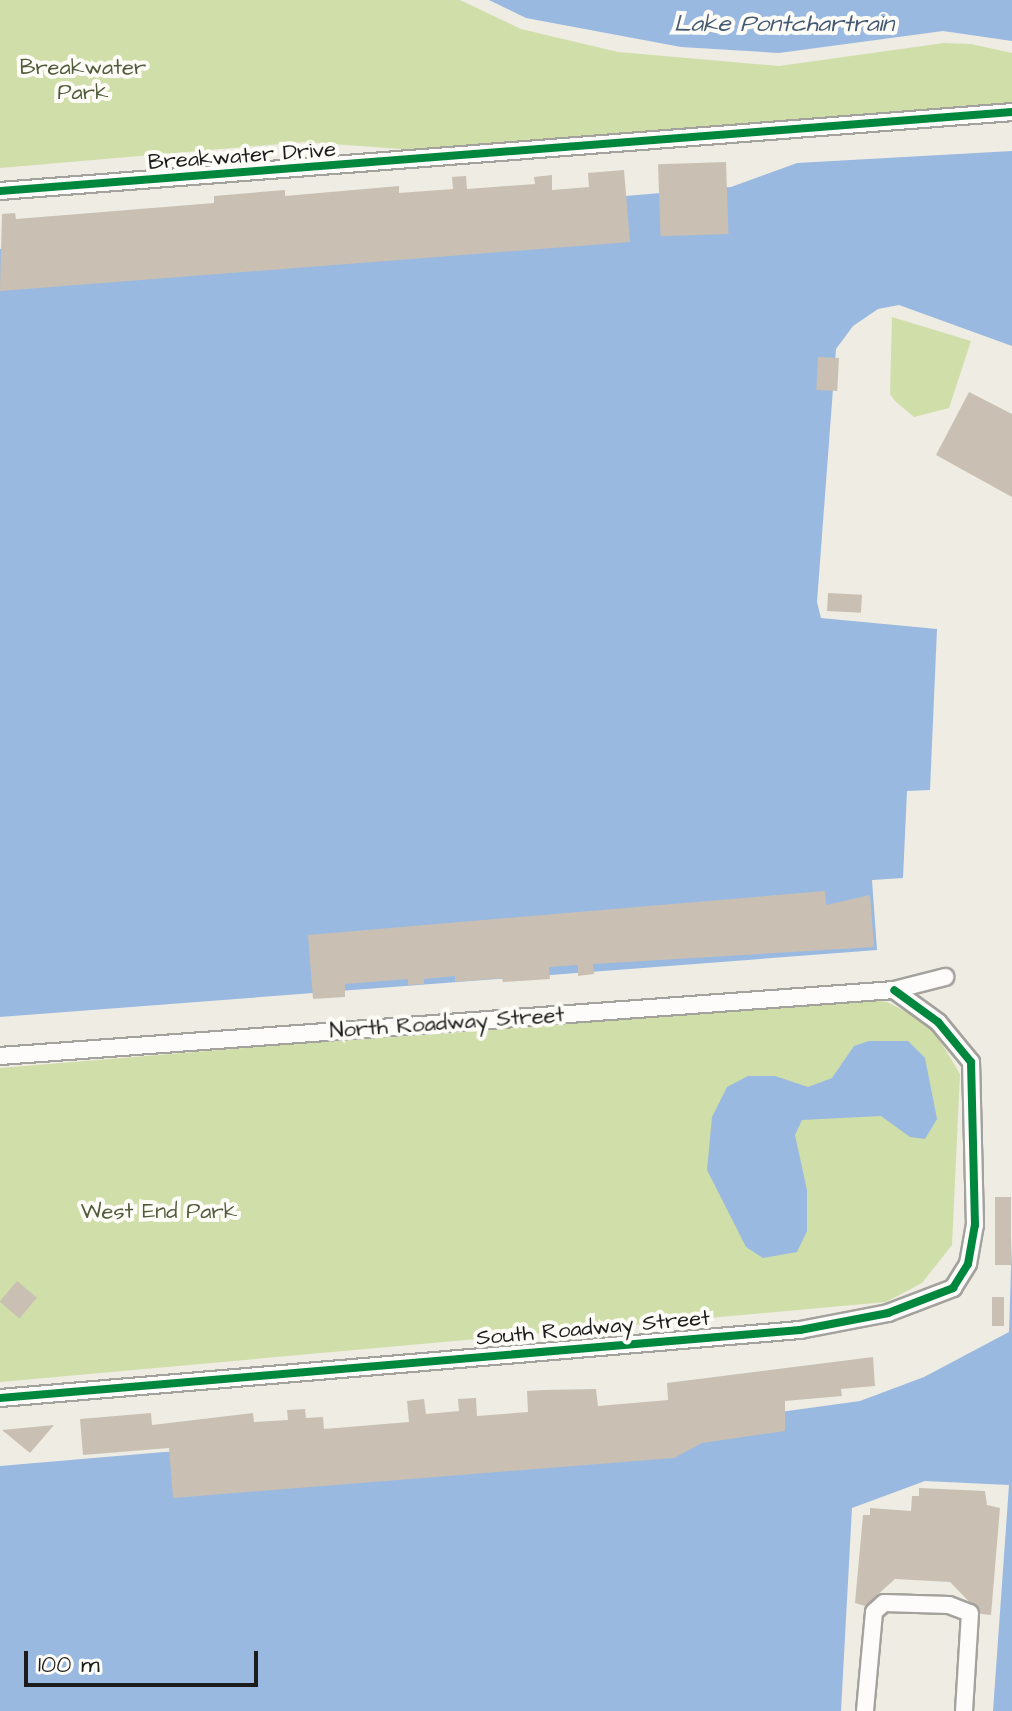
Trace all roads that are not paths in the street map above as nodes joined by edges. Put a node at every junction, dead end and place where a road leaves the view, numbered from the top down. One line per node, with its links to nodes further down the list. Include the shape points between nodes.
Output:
1 (1012, 112): 2 (street, Breakwater Drive)
2 (0, 191)
3 (945, 977): 4 (street, North Roadway Street)
4 (894, 990): 5 (street, North Roadway Street); 6 (street, South Roadway Street, via 938,1022 971,1062 975,1225 968,1264 953,1288 888,1313 800,1330)
5 (0, 1056)
6 (0, 1398)
7 (865, 1711): 8 (street, via 874,1612 884,1603 949,1605 970,1613)
8 (964, 1711)

